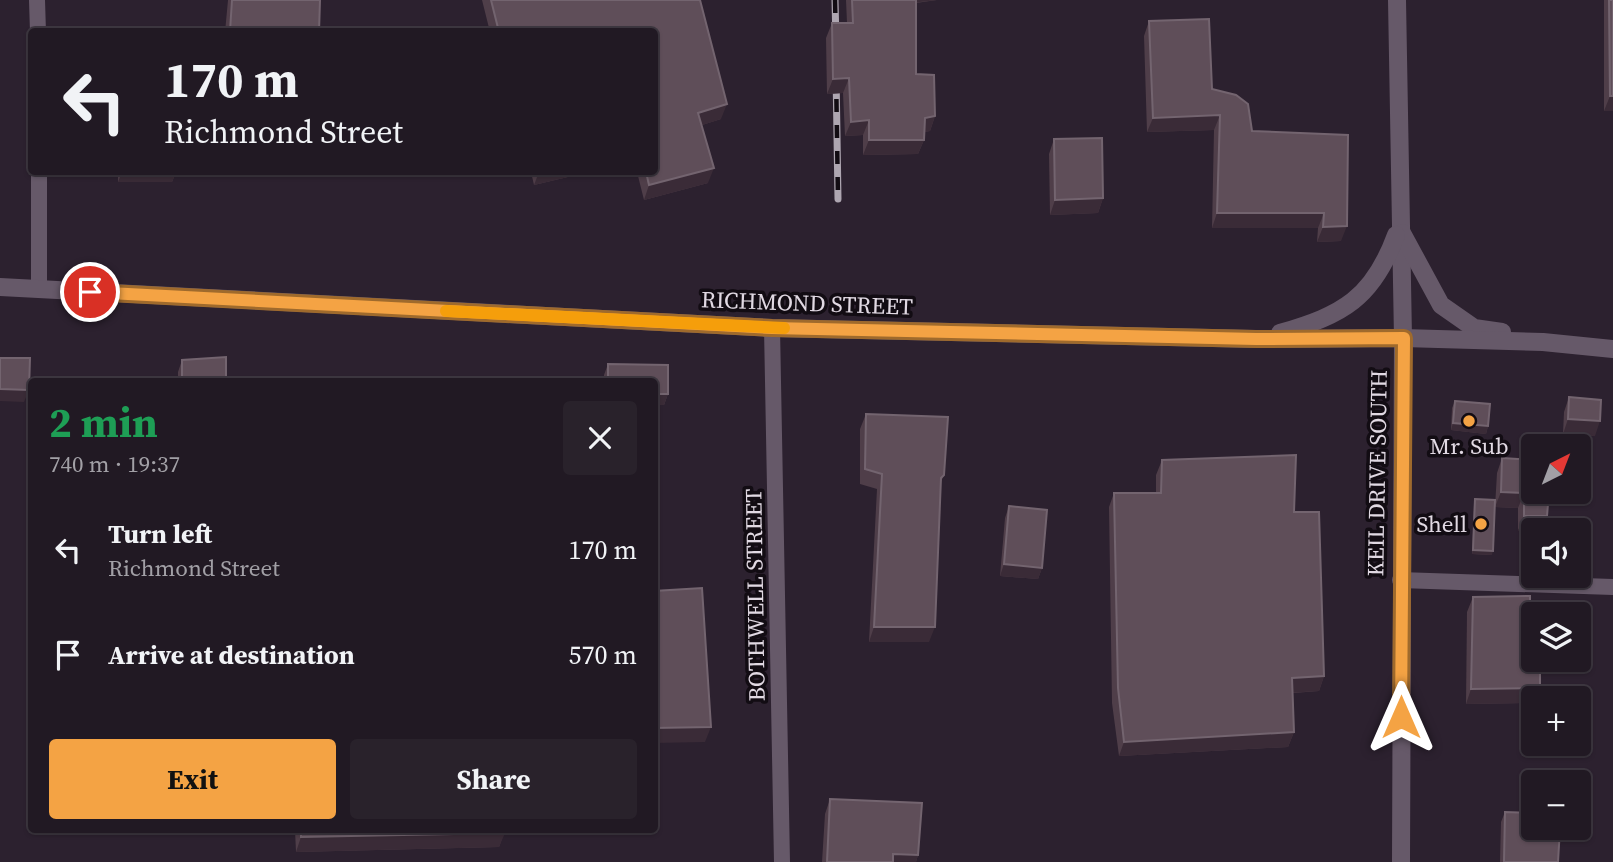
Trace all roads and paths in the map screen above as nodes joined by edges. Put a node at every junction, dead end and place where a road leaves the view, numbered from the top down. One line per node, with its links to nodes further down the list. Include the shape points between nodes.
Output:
1 (37, 0): 3 (street)
2 (1396, 0): 5 (main road, KEIL DRIVE SOUTH)
3 (38, 28)
4 (39, 175): 7 (street)
5 (1399, 227): 9 (main road, KEIL DRIVE SOUTH); 10 (main road, via 1384,269 1351,305 1303,326); 11 (main road, via 1441,305 1474,327)
6 (0, 287): 7 (main road, RICHMOND STREET)
7 (39, 289): 8 (main road, RICHMOND STREET)
8 (772, 328): 10 (main road, RICHMOND STREET); 15 (street, BOTHWELL STREET)
9 (1404, 338): 10 (main road, RICHMOND STREET); 11 (main road, RICHMOND STREET); 13 (main road, KEIL DRIVE SOUTH)
10 (1256, 339)
11 (1543, 342): 12 (main road, RICHMOND STREET)
12 (1613, 349)
13 (1400, 580): 14 (street); 16 (main road, KEIL DRIVE SOUTH)
14 (1613, 587)
15 (782, 862)
16 (1401, 862)

